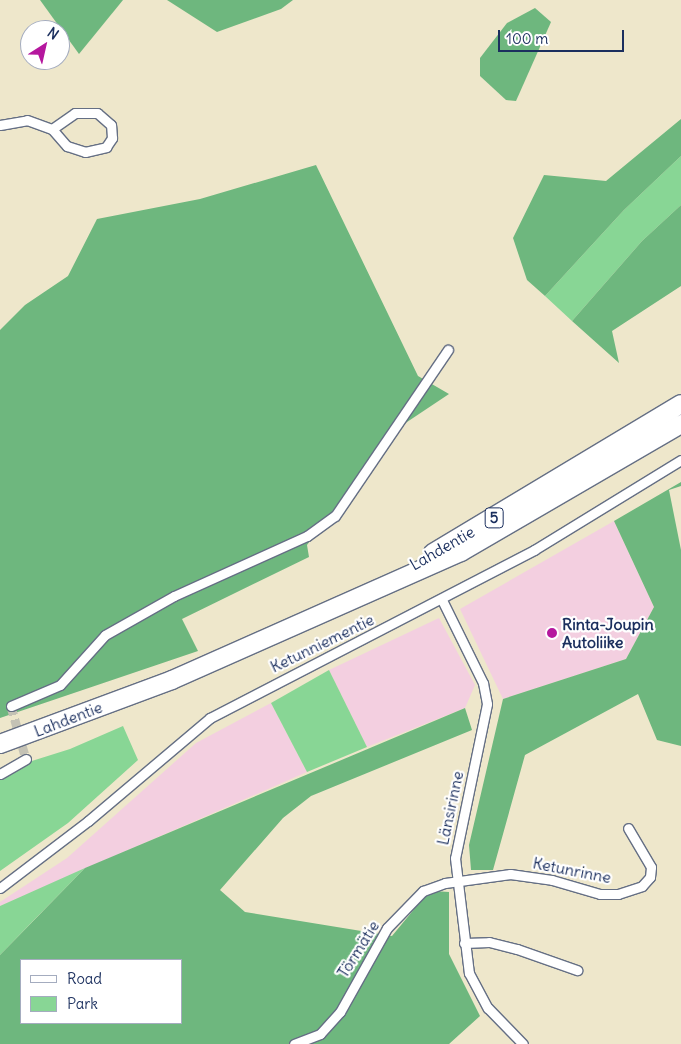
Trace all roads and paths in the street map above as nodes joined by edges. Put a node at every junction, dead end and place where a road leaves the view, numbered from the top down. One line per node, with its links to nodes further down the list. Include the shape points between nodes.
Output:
1 (0, 125): 2 (street, via 27,120)
2 (52, 130): 2 (street, via 75,113 97,113 111,125 112,138 106,146 85,152 67,146)
3 (448, 350): 9 (street, via 335,516 307,536 174,596 105,635 60,685)
4 (681, 404): 8 (highway, Lahdentie / 5, via 454,542)
5 (681, 424): 8 (highway, Lahdentie / 5, via 461,552)
6 (681, 460): 7 (street, Ketunniementie, via 618,501)
7 (442, 600): 14 (street, Länsirinne, via 483,683 487,704 456,846); 15 (street, Ketunniementie, via 210,718 88,821)
8 (302, 624): 10 (highway, Lahdentie / 5, via 172,680)
9 (11, 706)
10 (0, 744)
11 (26, 760): 12 (street)
12 (0, 774)
13 (628, 828): 14 (street, Ketunrinne, via 651,868 650,877 642,886 618,894 600,894 528,876)
14 (458, 881): 16 (street, Länsirinne); 18 (street, Törmätie, via 435,885 410,903 387,928 340,1012 320,1034)
15 (0, 888)
16 (464, 943): 17 (street, via 489,942); 19 (street, Länsirinne, via 469,973 478,993)
17 (577, 970)
18 (294, 1044)
19 (523, 1044)

